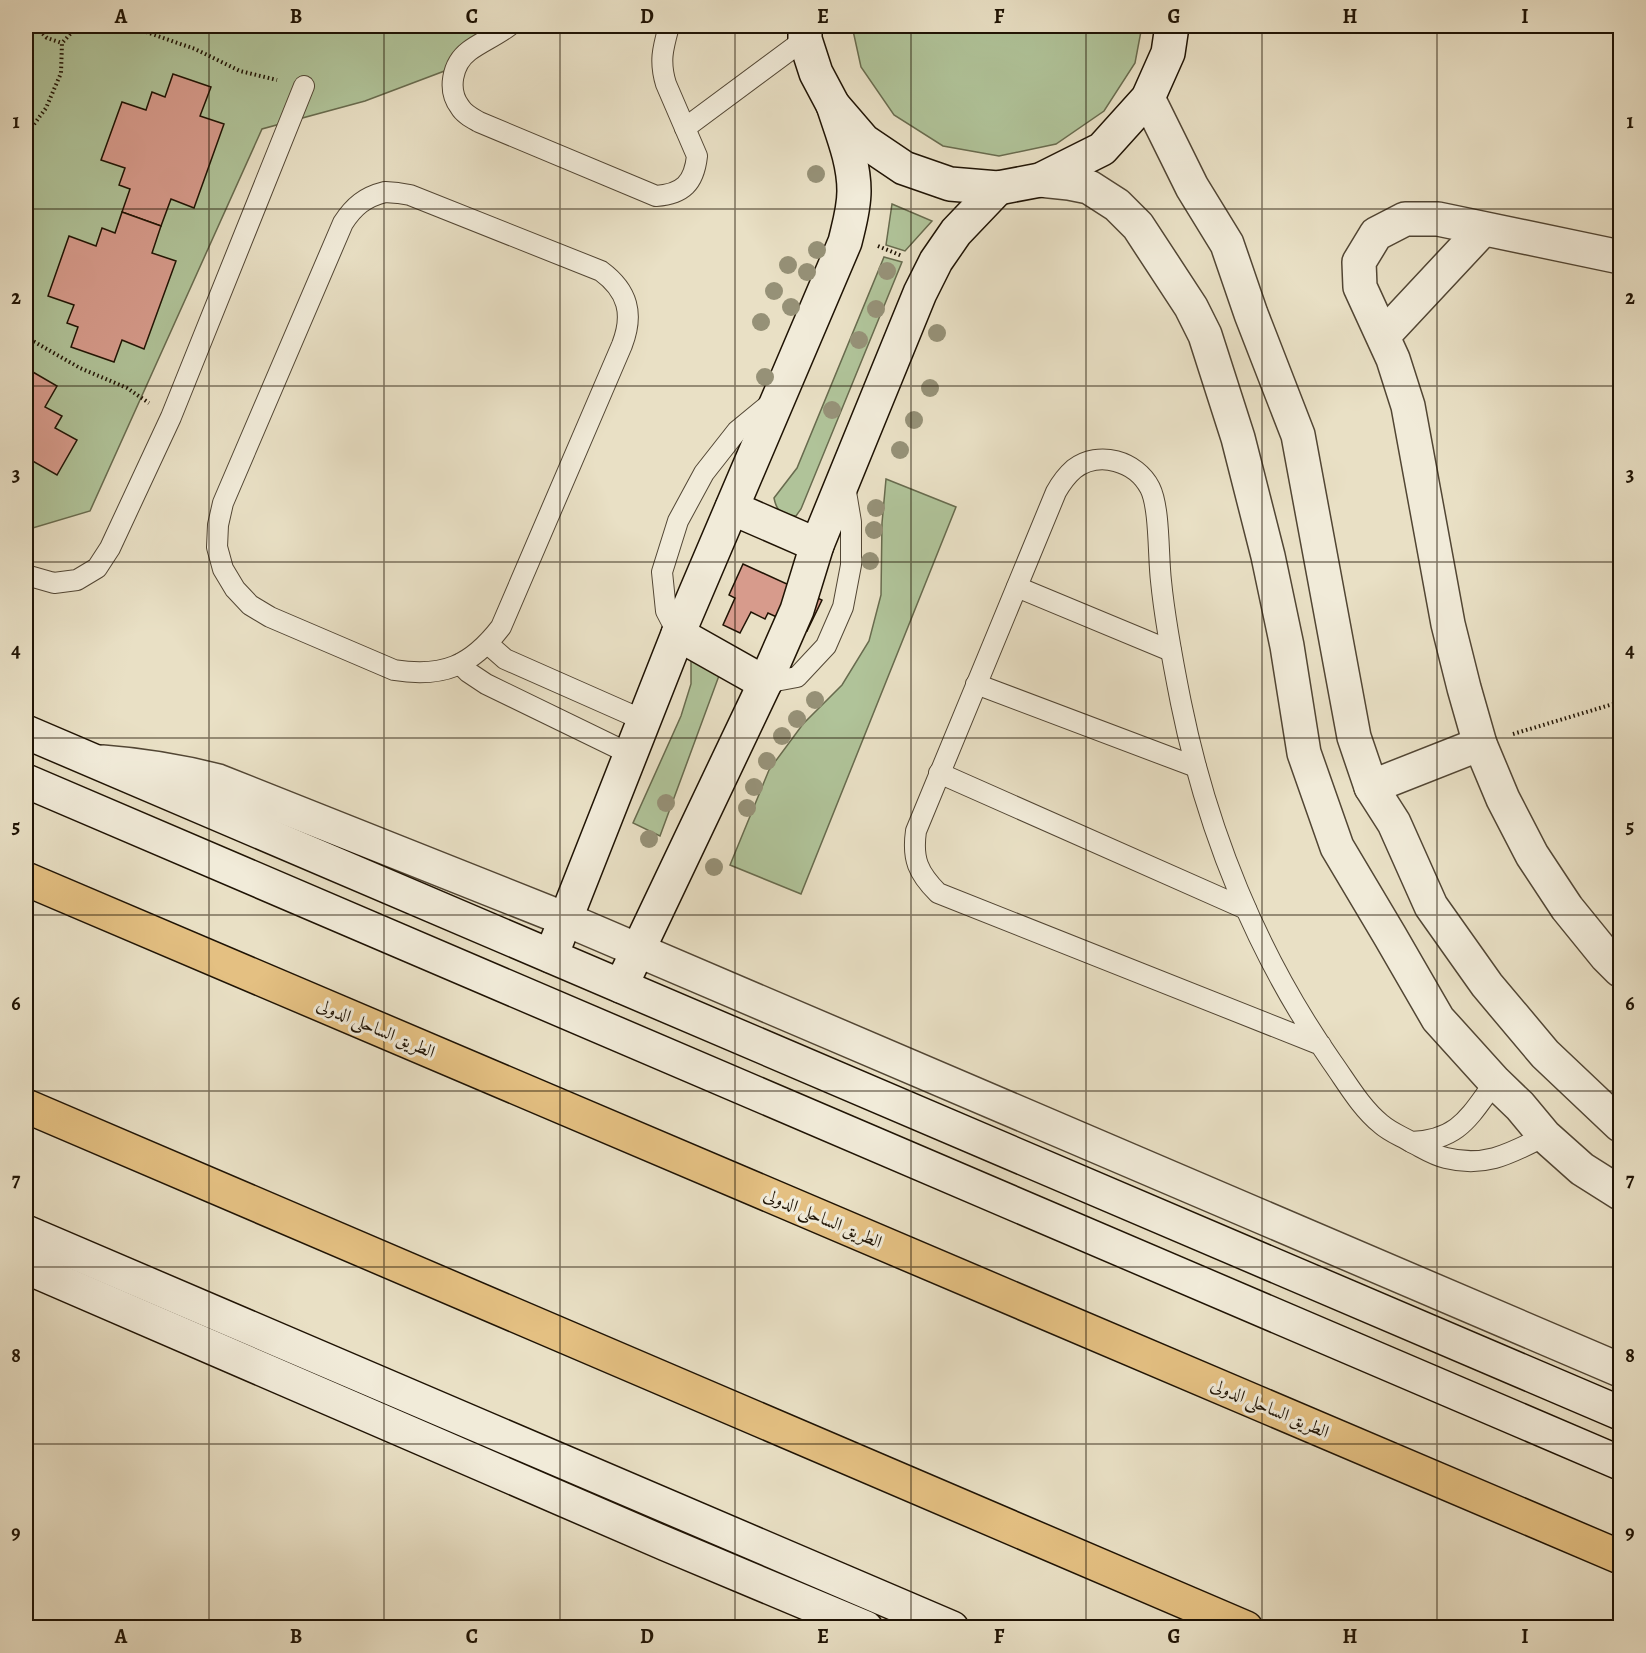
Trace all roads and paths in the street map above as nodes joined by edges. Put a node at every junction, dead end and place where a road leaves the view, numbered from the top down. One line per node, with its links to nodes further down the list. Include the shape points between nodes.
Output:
1 (41, 26): 8 (path, via 40,31 47,38)
2 (73, 26): 8 (path)
3 (129, 26): 9 (path, via 195,49 240,71)
4 (509, 26): 12 (lane, via 468,52 454,72 452,84 459,107 478,122 656,196 681,190 696,168 697,156)
5 (669, 26): 12 (lane, via 662,52 663,72)
6 (1172, 26): 10 (street, via 1168,53)
7 (805, 32): 11 (street, via 816,73); 12 (lane)
8 (62, 43): 13 (path, via 62,73 46,108)
9 (304, 86): 23 (lane)
10 (1148, 98): 14 (street, via 1102,149); 44 (street, via 1192,187 1227,244 1298,435 1354,737)
11 (833, 105): 15 (street, via 864,141 904,168 950,184); 17 (street, via 853,180 852,218)
12 (685, 128)
13 (26, 135)
14 (1040, 180): 15 (street); 54 (street, via 1089,187 1118,205 1138,226 1191,307 1205,335 1238,438 1287,646 1304,753 1337,847 1438,1019)
15 (998, 188): 19 (street, via 956,232)
16 (1483, 229): 18 (street); 21 (street); 21 (street, via 1438,219 1405,219 1376,234 1359,262 1360,287)
17 (847, 233): 19 (path); 22 (street)
18 (1620, 257)
19 (932, 269): 24 (street)
20 (26, 336): 23 (path, via 80,368 127,388)
21 (1384, 336): 38 (street, via 1408,406 1448,624)
22 (780, 396): 25 (street); 29 (lane, via 737,431 704,473 678,521 662,572 666,611)
23 (171, 417): 27 (lane, via 97,568 77,580 54,584)
24 (844, 480): 26 (street); 33 (lane, via 851,522 851,565 843,607 826,646 797,677)
25 (732, 508): 26 (street); 29 (street)
26 (817, 545): 33 (street, via 797,610)
27 (26, 575)
28 (1017, 587): 31 (lane); 31 (lane, via 1064,478 1091,461 1107,459 1122,463 1144,479 1155,504); 34 (lane)
29 (678, 634): 33 (street); 36 (street)
30 (488, 644): 32 (lane); 32 (lane, via 501,627 622,345 627,332 626,304 612,279 601,271 410,195 372,195 361,201 343,223 224,503 217,548 235,589 250,605 270,617 394,670 428,672); 36 (lane, via 505,659)
31 (1171, 651): 41 (lane)
32 (460, 664): 39 (lane, via 486,684)
33 (765, 683): 48 (street)
34 (976, 684): 41 (lane); 42 (lane)
35 (1620, 702): 38 (path)
36 (643, 720): 39 (street)
37 (26, 732): 40 (street)
38 (1480, 744): 44 (street); 50 (street, via 1532,855 1567,908)
39 (630, 754): 47 (street)
40 (96, 762): 47 (street, via 137,764 218,781); 49 (street)
41 (1196, 767): 46 (lane)
42 (939, 773): 46 (lane); 53 (lane, via 916,831 914,848 917,865 939,893)
43 (26, 781): 52 (street)
44 (1371, 788): 56 (street, via 1394,823 1431,906 1487,985 1545,1054)
45 (26, 879): 67 (highway, الطريق الساحلى الدولى)
46 (1246, 909): 53 (lane, via 1265,950)
47 (566, 919): 48 (street); 49 (street)
48 (637, 950): 51 (street); 62 (street)
49 (562, 961): 51 (street); 52 (street)
50 (1620, 970)
51 (621, 986): 63 (street)
52 (554, 1007): 64 (street)
53 (1321, 1045): 58 (lane, via 1369,1112 1382,1125)
54 (1495, 1082): 57 (street); 58 (lane, via 1454,1131 1441,1138)
55 (26, 1106): 70 (highway)
56 (1620, 1125)
57 (1545, 1136): 58 (lane, via 1509,1155 1487,1161 1446,1158); 59 (street, via 1582,1169)
58 (1411, 1142)
59 (1620, 1193)
60 (26, 1232): 65 (street)
61 (26, 1267): 66 (street)
62 (1620, 1370)
63 (1620, 1413)
64 (1620, 1463)
65 (681, 1512): 66 (street); 69 (street)
66 (666, 1544): 68 (street)
67 (1620, 1557)
68 (866, 1628)
69 (952, 1628)
70 (1246, 1628)

